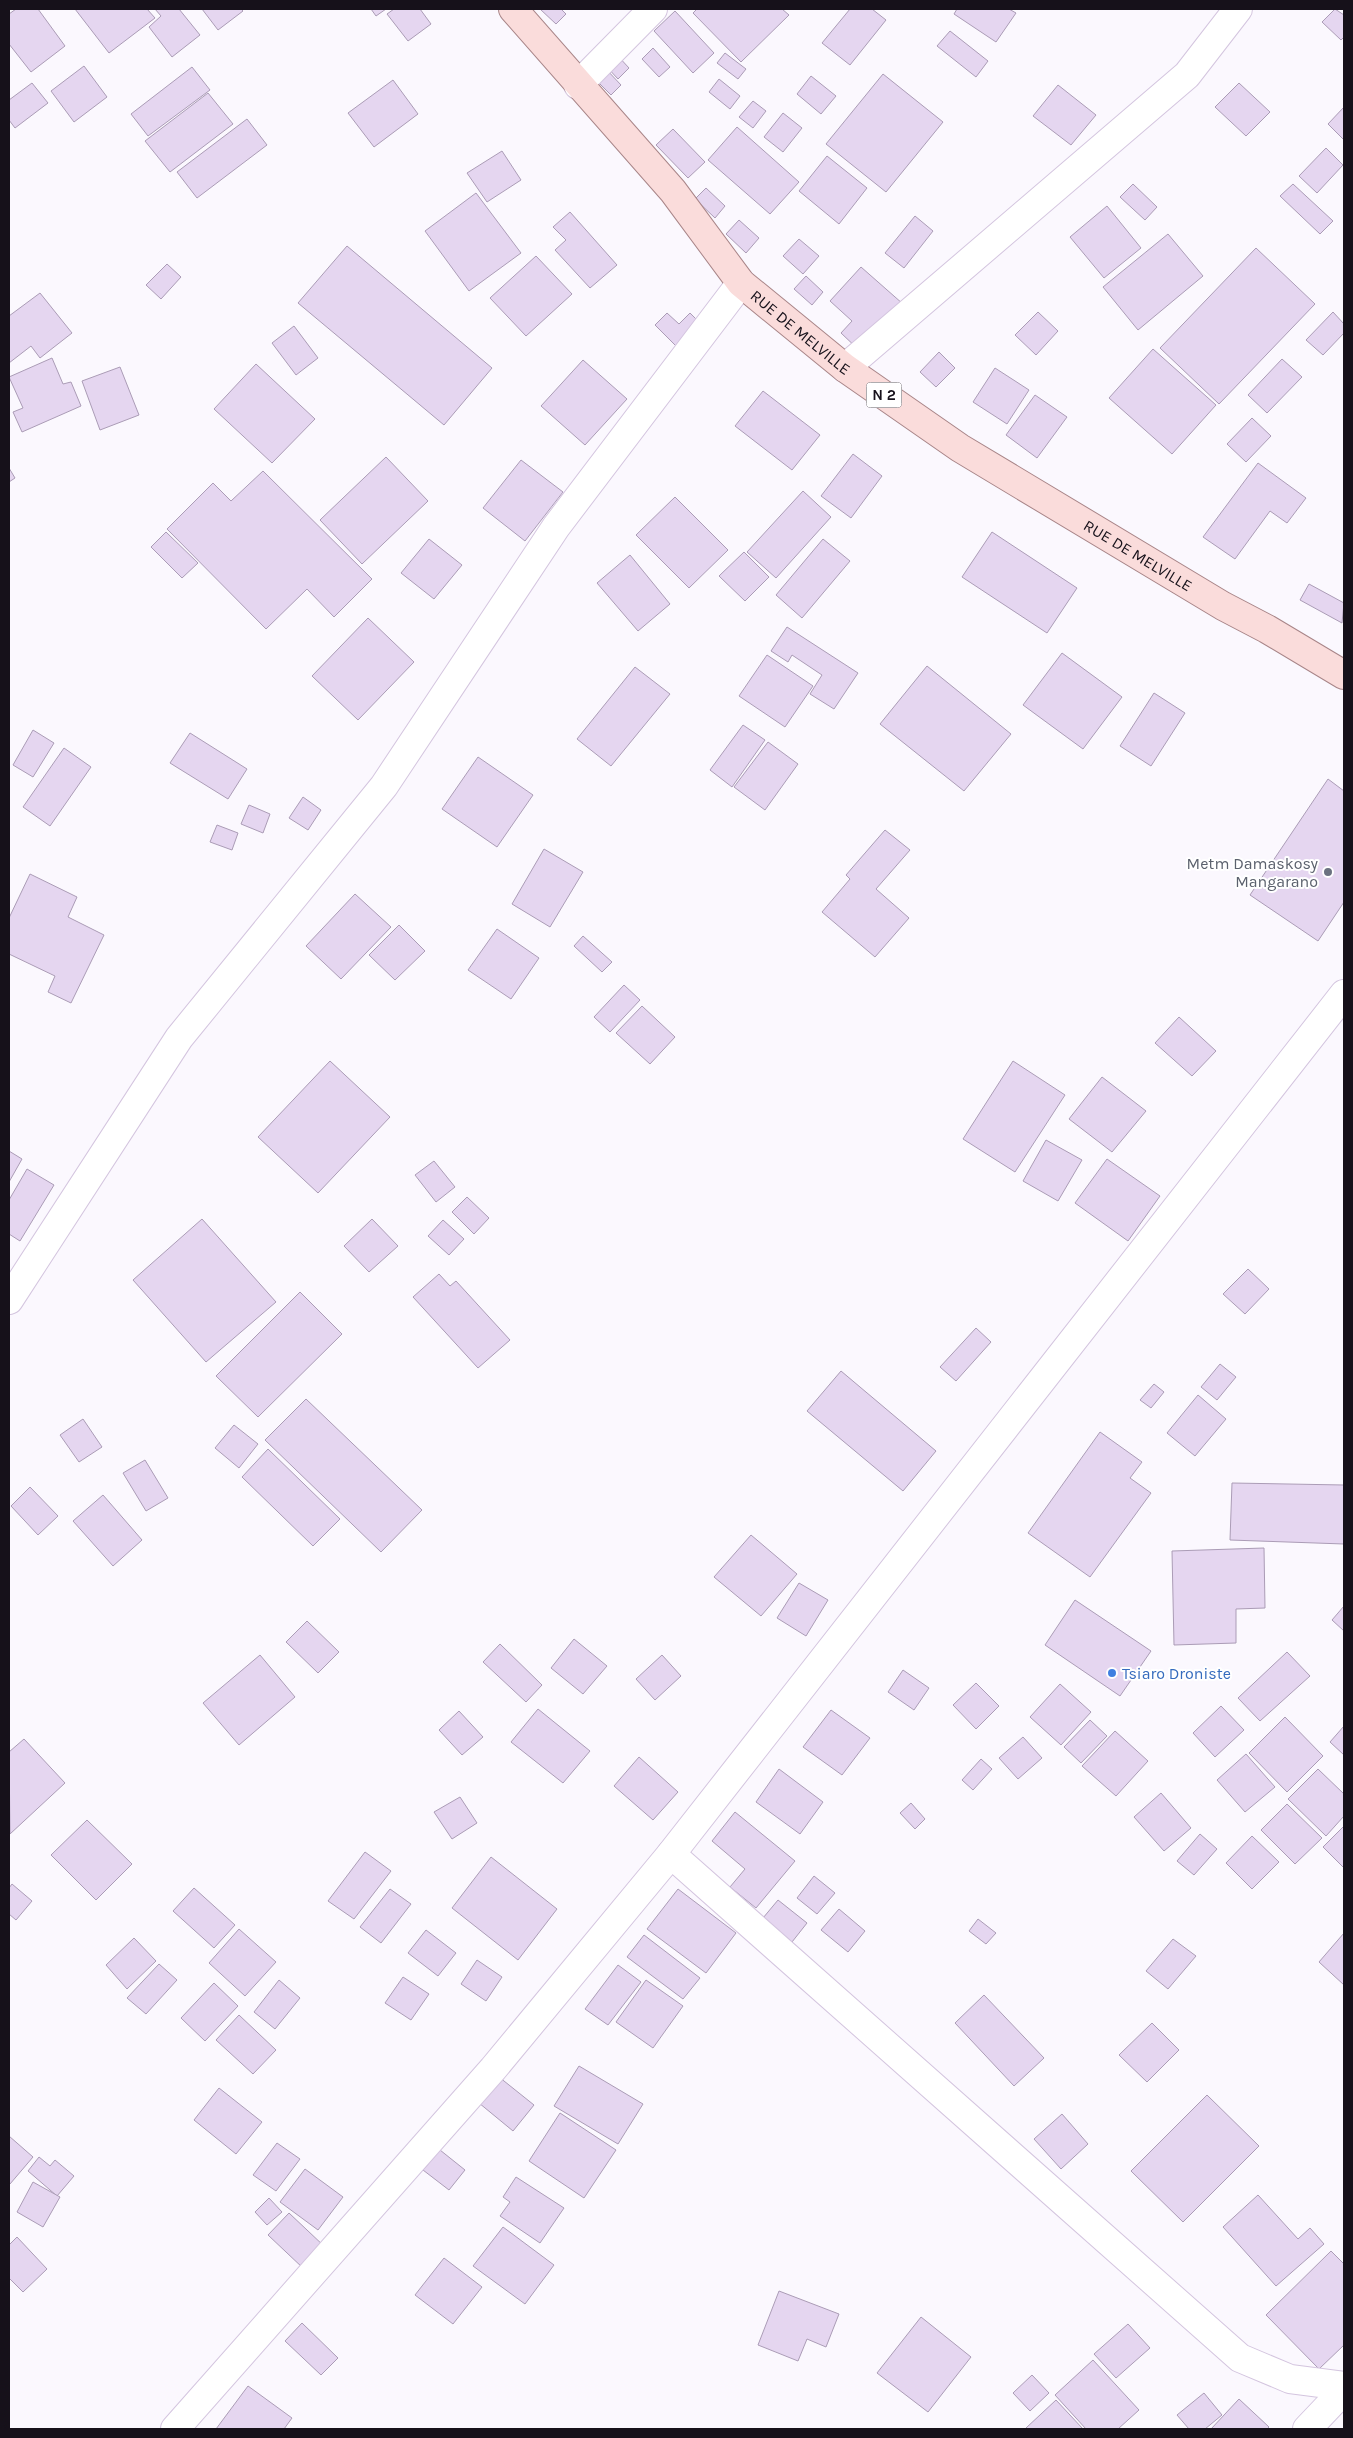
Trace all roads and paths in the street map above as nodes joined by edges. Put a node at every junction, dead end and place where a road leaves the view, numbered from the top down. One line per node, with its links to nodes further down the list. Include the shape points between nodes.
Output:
1 (513, 9): 4 (main road, RUE DE MELVILLE / N 2)
2 (653, 9): 4 (street)
3 (1238, 9): 6 (street, via 1187,75)
4 (578, 85): 5 (main road, RUE DE MELVILLE / N 2, via 672,191)
5 (741, 283): 6 (main road, RUE DE MELVILLE / N 2); 9 (street, via 556,527 384,786 179,1038)
6 (845, 368): 7 (main road, RUE DE MELVILLE / N 2, via 960,448)
7 (1344, 675)
8 (1344, 994): 10 (street)
9 (10, 1295)
10 (671, 1854): 11 (street, via 1240,2358 1290,2379); 12 (street, via 493,2069)
11 (1344, 2388): 13 (street)
12 (175, 2429)
13 (1307, 2429)

